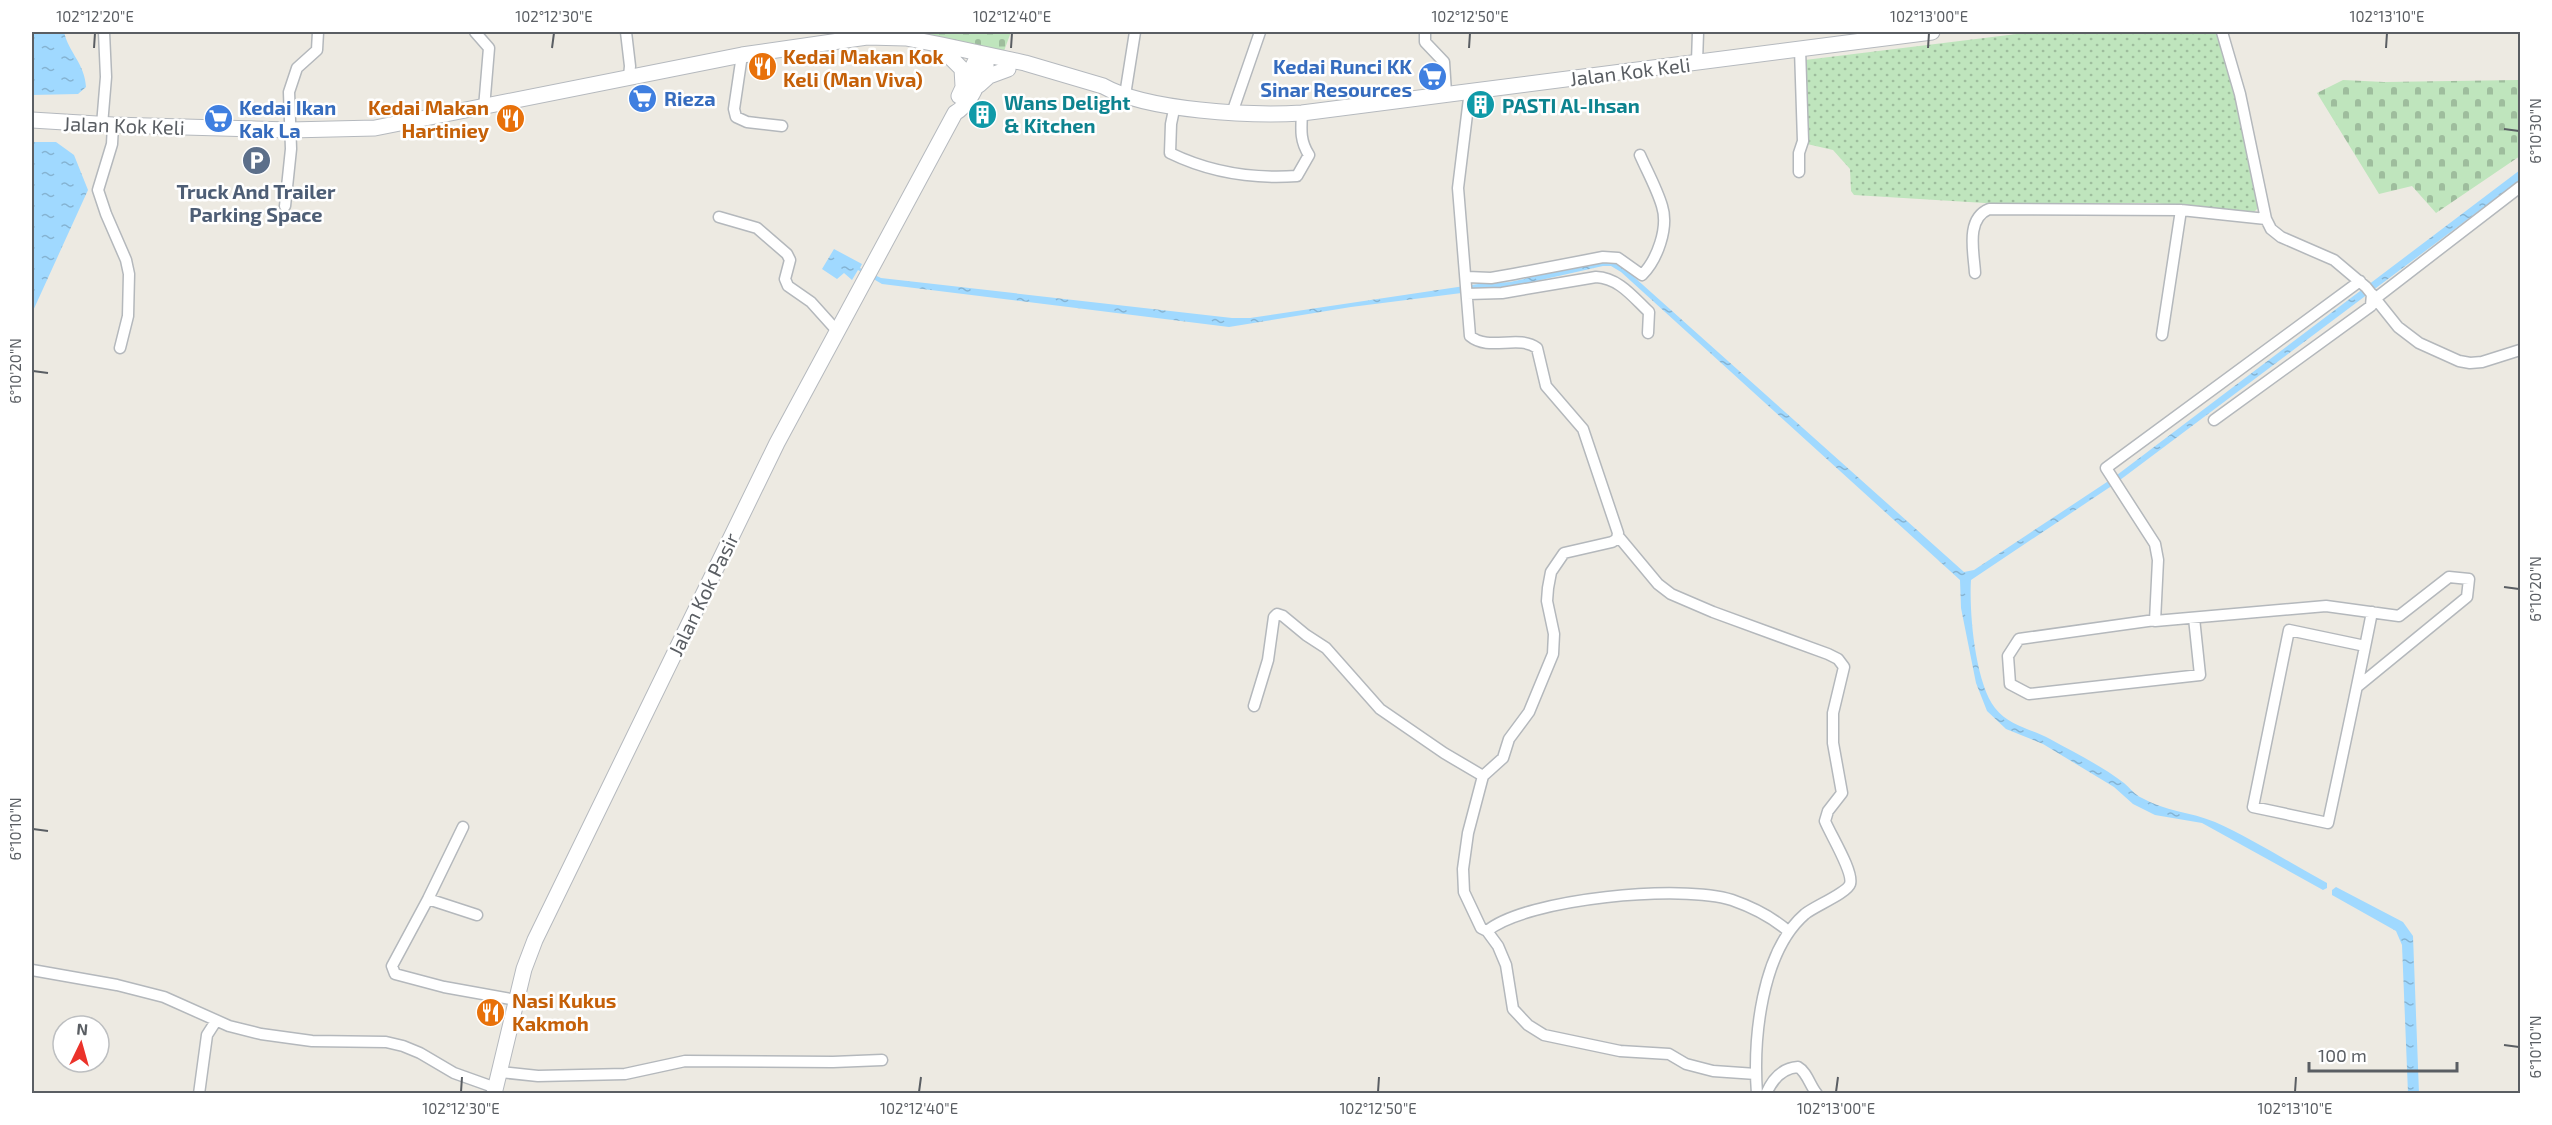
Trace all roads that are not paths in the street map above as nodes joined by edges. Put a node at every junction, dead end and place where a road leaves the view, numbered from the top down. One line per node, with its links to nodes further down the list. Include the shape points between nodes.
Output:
1 (104, 32): 29 (street)
2 (318, 32): 31 (street, via 317,50 302,62 292,79)
3 (475, 32): 25 (street, via 489,48)
4 (626, 32): 19 (street)
5 (1135, 32): 23 (street)
6 (1260, 32): 26 (street)
7 (1425, 32): 22 (street, via 1425,42 1444,62)
8 (1698, 32): 15 (street)
9 (1932, 32): 12 (street, Jalan Kok Keli)
10 (2222, 32): 38 (street, via 2240,94)
11 (846, 37): 13 (street, Jalan Kok Keli, via 866,45); 14 (street, Jalan Kok Keli)
12 (1800, 49): 15 (street, Jalan Kok Keli); 33 (street, via 1803,141)
13 (946, 50): 16 (street, Jalan Kok Keli); 17 (street, Jalan Kok Keli); 21 (street, via 962,69)
14 (742, 55): 19 (street, Jalan Kok Keli); 30 (street, via 736,117)
15 (1697, 62): 20 (street, Jalan Kok Keli)
16 (981, 63): 17 (street); 18 (street, Jalan Kok Keli); 21 (street, Jalan Kok Pasir)
17 (1025, 63): 23 (street, Jalan Kok Keli)
18 (1008, 69): 21 (street, via 989,76); 23 (street, Jalan Kok Keli, via 1102,94)
19 (628, 77): 25 (street, Jalan Kok Keli)
20 (1470, 90): 22 (street, Jalan Kok Keli); 40 (street, via 1458,178)
21 (968, 91): 43 (street, Jalan Kok Pasir, via 962,110 956,113)
22 (1446, 93): 27 (street, Jalan Kok Keli)
23 (1119, 94): 24 (street, Jalan Kok Keli)
24 (1175, 105): 26 (street, Jalan Kok Keli); 27 (street, via 1170,153 1230,172 1275,177 1297,176 1309,155 1300,132)
25 (484, 108): 31 (street, Jalan Kok Keli, via 375,128)
26 (1232, 113): 27 (street, Jalan Kok Keli)
27 (1302, 113)
28 (32, 120): 29 (street, Jalan Kok Keli)
29 (107, 125): 31 (street, Jalan Kok Keli); 46 (street, via 112,144 98,190 129,274 128,316)
30 (782, 126)
31 (290, 130): 35 (street)
32 (1640, 155): 40 (street, via 1663,207 1664,221 1655,258 1642,275 1618,258 1603,257 1491,278)
33 (1799, 172)
34 (2520, 187): 41 (street)
35 (285, 206)
36 (2181, 210): 38 (street); 39 (street, via 1989,209 1981,214 1973,232); 45 (street)
37 (719, 217): 43 (street, via 757,228 787,254 788,286 811,302)
38 (2266, 219): 41 (street, via 2274,233 2331,258)
39 (1975, 273)
40 (1467, 277): 42 (street)
41 (2369, 290): 47 (street, via 2398,327 2419,343 2459,361 2482,362); 48 (street, via 2371,306); 52 (street, via 2106,468 2155,544)
42 (1467, 294): 44 (street, via 1502,293 1606,278 1649,312); 49 (street, via 1469,330 1474,339 1526,342 1537,348 1546,386 1583,429)
43 (838, 332): 63 (street, Jalan Kok Pasir, via 777,443 579,848 535,940)
44 (1648, 333)
45 (2162, 335)
46 (120, 348)
47 (2520, 350)
48 (2214, 420)
49 (1618, 536): 56 (street, via 1612,542 1569,551 1551,572 1548,588 1553,654 1529,712 1509,739 1503,759); 61 (street, via 1671,594 1828,654 1844,667 1833,723 1842,794 1824,821 1849,872 1850,882 1846,890 1812,908)
50 (2372, 612): 51 (street, via 2326,606); 53 (street); 54 (street, via 2399,616 2449,577 2469,579 2467,597)
51 (2193, 618): 52 (street); 52 (street, via 2200,675 2029,694 2010,684 2008,656 2019,639)
52 (2155, 620)
53 (2365, 646): 54 (street); 54 (street, via 2289,630 2253,807 2328,823)
54 (2357, 687)
55 (1254, 706): 56 (street, via 1277,614 1326,648 1380,709)
56 (1483, 776): 60 (street, via 1462,869 1464,892 1481,928)
57 (463, 827): 58 (street)
58 (428, 899): 59 (street); 63 (street, via 397,954 392,966 395,974)
59 (477, 915)
60 (1487, 931): 61 (street, via 1514,916 1583,900 1687,893 1731,900 1775,920); 67 (street, via 1506,966 1513,1010 1544,1035 1620,1051 1669,1054 1686,1064 1713,1071)
61 (1788, 931): 67 (street, via 1766,984 1757,1036)
62 (32, 970): 64 (street, via 140,990 189,1006)
63 (516, 1000): 66 (street, Jalan Kok Pasir)
64 (216, 1021): 68 (street, via 274,1037 403,1046); 69 (street, via 207,1035)
65 (882, 1060): 66 (street, via 685,1061 626,1074 538,1076)
66 (500, 1072): 68 (street, Jalan Kok Pasir)
67 (1756, 1074): 70 (street)
68 (495, 1091)
69 (199, 1094)
70 (1757, 1094)
71 (1766, 1094): 72 (street, via 1780,1074 1798,1067)
72 (1817, 1094)

